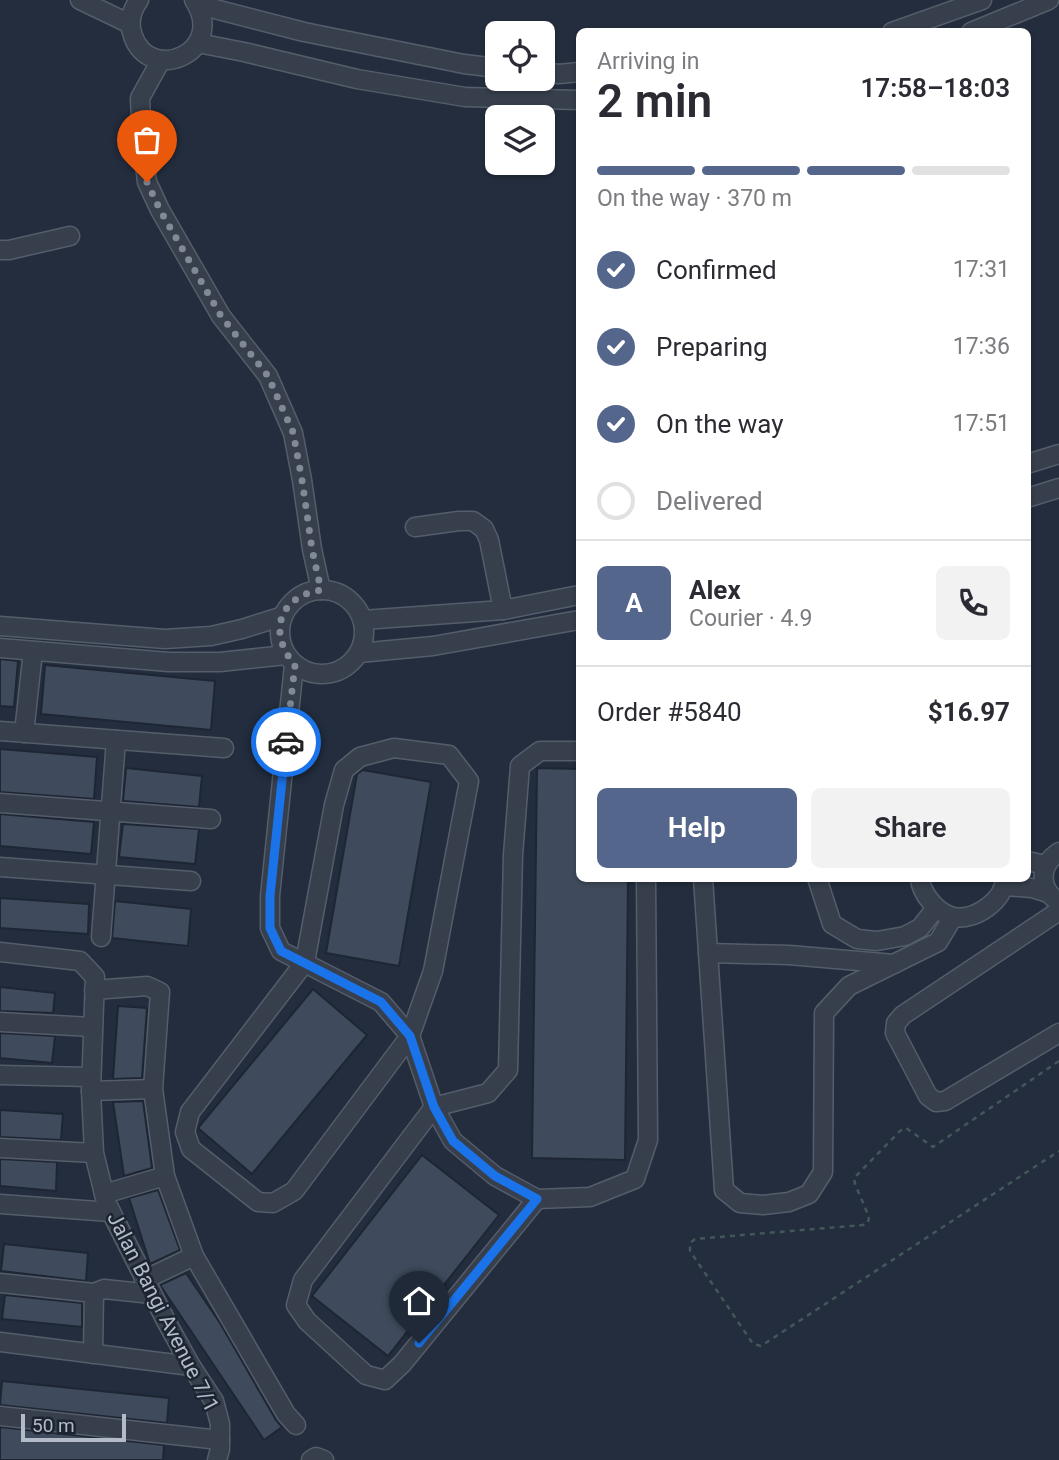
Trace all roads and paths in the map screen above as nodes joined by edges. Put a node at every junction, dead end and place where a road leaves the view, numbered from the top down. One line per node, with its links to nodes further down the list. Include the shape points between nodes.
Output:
1 (80, 0): 6 (street)
2 (139, 0): 6 (street)
3 (982, 0): 7 (street)
4 (1049, 0): 8 (street)
5 (197, 4): 9 (street, via 203,17); 11 (street, via 304,32)
6 (130, 24): 10 (street, via 136,44)
7 (902, 28)
8 (981, 28)
9 (198, 43): 10 (street, via 182,57); 14 (street, via 357,79 465,97)
10 (161, 60): 22 (street, via 141,98 147,182 221,316 268,376 293,432)
11 (485, 67)
12 (576, 72): 13 (street)
13 (555, 74)
14 (576, 100)
15 (70, 236): 16 (street)
16 (0, 250)
17 (1059, 454): 18 (street)
18 (1031, 463)
19 (1059, 488): 20 (street)
20 (1031, 497)
21 (415, 527): 24 (street, via 473,521 484,529)
22 (321, 590): 25 (street, via 298,597); 26 (street, via 342,595)
23 (576, 595): 24 (street)
24 (503, 610): 26 (street)
25 (282, 615): 28 (street, via 211,636 165,639); 32 (street, via 279,636)
26 (363, 620): 30 (street)
27 (576, 621): 30 (street, via 433,646)
28 (0, 626)
29 (0, 648): 32 (street, via 169,662)
30 (359, 653): 32 (street, via 337,673 322,675 307,673)
31 (32, 660): 34 (street)
32 (290, 660): 58 (street, via 270,928 281,951)
33 (0, 731): 34 (street)
34 (24, 733): 35 (street)
35 (116, 740): 36 (street); 39 (street)
36 (224, 748)
37 (576, 751): 69 (street, via 540,751 520,766 508,1070 488,1093)
38 (0, 803): 39 (street)
39 (110, 811): 40 (street); 44 (street)
40 (211, 819)
41 (1053, 858): 42 (street); 51 (street, via 1044,884)
42 (1031, 861)
43 (0, 867): 44 (street)
44 (106, 874): 45 (street); 55 (street)
45 (191, 881)
46 (646, 882): 75 (street, via 648,1140 644,1153 635,1179 590,1197)
47 (703, 882): 57 (street)
48 (818, 882): 52 (street, via 832,924 857,939 905,936 920,928)
49 (920, 882): 52 (street)
50 (1005, 882): 51 (street); 54 (street, via 990,906 978,914)
51 (1054, 897)
52 (936, 908): 54 (street)
53 (1059, 911): 63 (street, via 903,1016 895,1033 928,1096 936,1102)
54 (954, 918): 59 (street, via 938,942)
55 (101, 937)
56 (0, 952): 60 (street, Jalan Bangi Avenue 7/1, via 80,961 95,977)
57 (708, 953): 59 (street); 59 (street, via 724,1190 740,1203 762,1206 809,1194 822,1172 824,1013 849,986)
58 (305, 962): 64 (street, via 381,1002); 64 (street, via 190,1112 185,1132 191,1149 258,1202 273,1203 294,1191); 64 (street, via 344,770 360,757 394,748 449,755 469,780 433,971)
59 (894, 964)
60 (94, 990): 62 (street, Jalan Bangi Avenue 7/1); 68 (street, via 147,986 160,992)
61 (0, 1022): 62 (street)
62 (92, 1027): 67 (street, Jalan Bangi Avenue 7/1)
63 (1059, 1033)
64 (410, 1036): 69 (street)
65 (1059, 1061): 71 (path, via 933,1147 906,1128 900,1131 854,1178 868,1223 695,1239 690,1251 749,1338 761,1346)
66 (0, 1075): 67 (street)
67 (90, 1084): 68 (street); 72 (street, Jalan Bangi Avenue 7/1)
68 (153, 1089): 73 (street)
69 (434, 1107): 75 (street, via 453,1141 495,1176); 75 (street, via 303,1280 296,1305 307,1321 366,1375 385,1380 402,1364)
70 (0, 1148): 72 (street)
71 (1059, 1151)
72 (94, 1153): 74 (street, Jalan Bangi Avenue 7/1)
73 (165, 1176): 74 (street); 78 (street)
74 (104, 1194): 77 (street, Jalan Bangi Avenue 7/1)
75 (537, 1199)
76 (0, 1204): 77 (street)
77 (111, 1212): 80 (street, Jalan Bangi Avenue 7/1)
78 (194, 1256): 80 (street); 86 (street)
79 (0, 1283): 81 (street)
80 (148, 1287): 81 (street); 84 (street, Jalan Bangi Avenue 7/1)
81 (94, 1293): 83 (street)
82 (0, 1342): 83 (street)
83 (93, 1354): 84 (street)
84 (191, 1366): 87 (street, Jalan Bangi Avenue 7/1, via 214,1401)
85 (0, 1416): 87 (street)
86 (296, 1425)
87 (220, 1440): 88 (street, Jalan Bangi Avenue 7/1)
88 (217, 1460)
89 (311, 1460): 90 (street)
90 (324, 1460)

